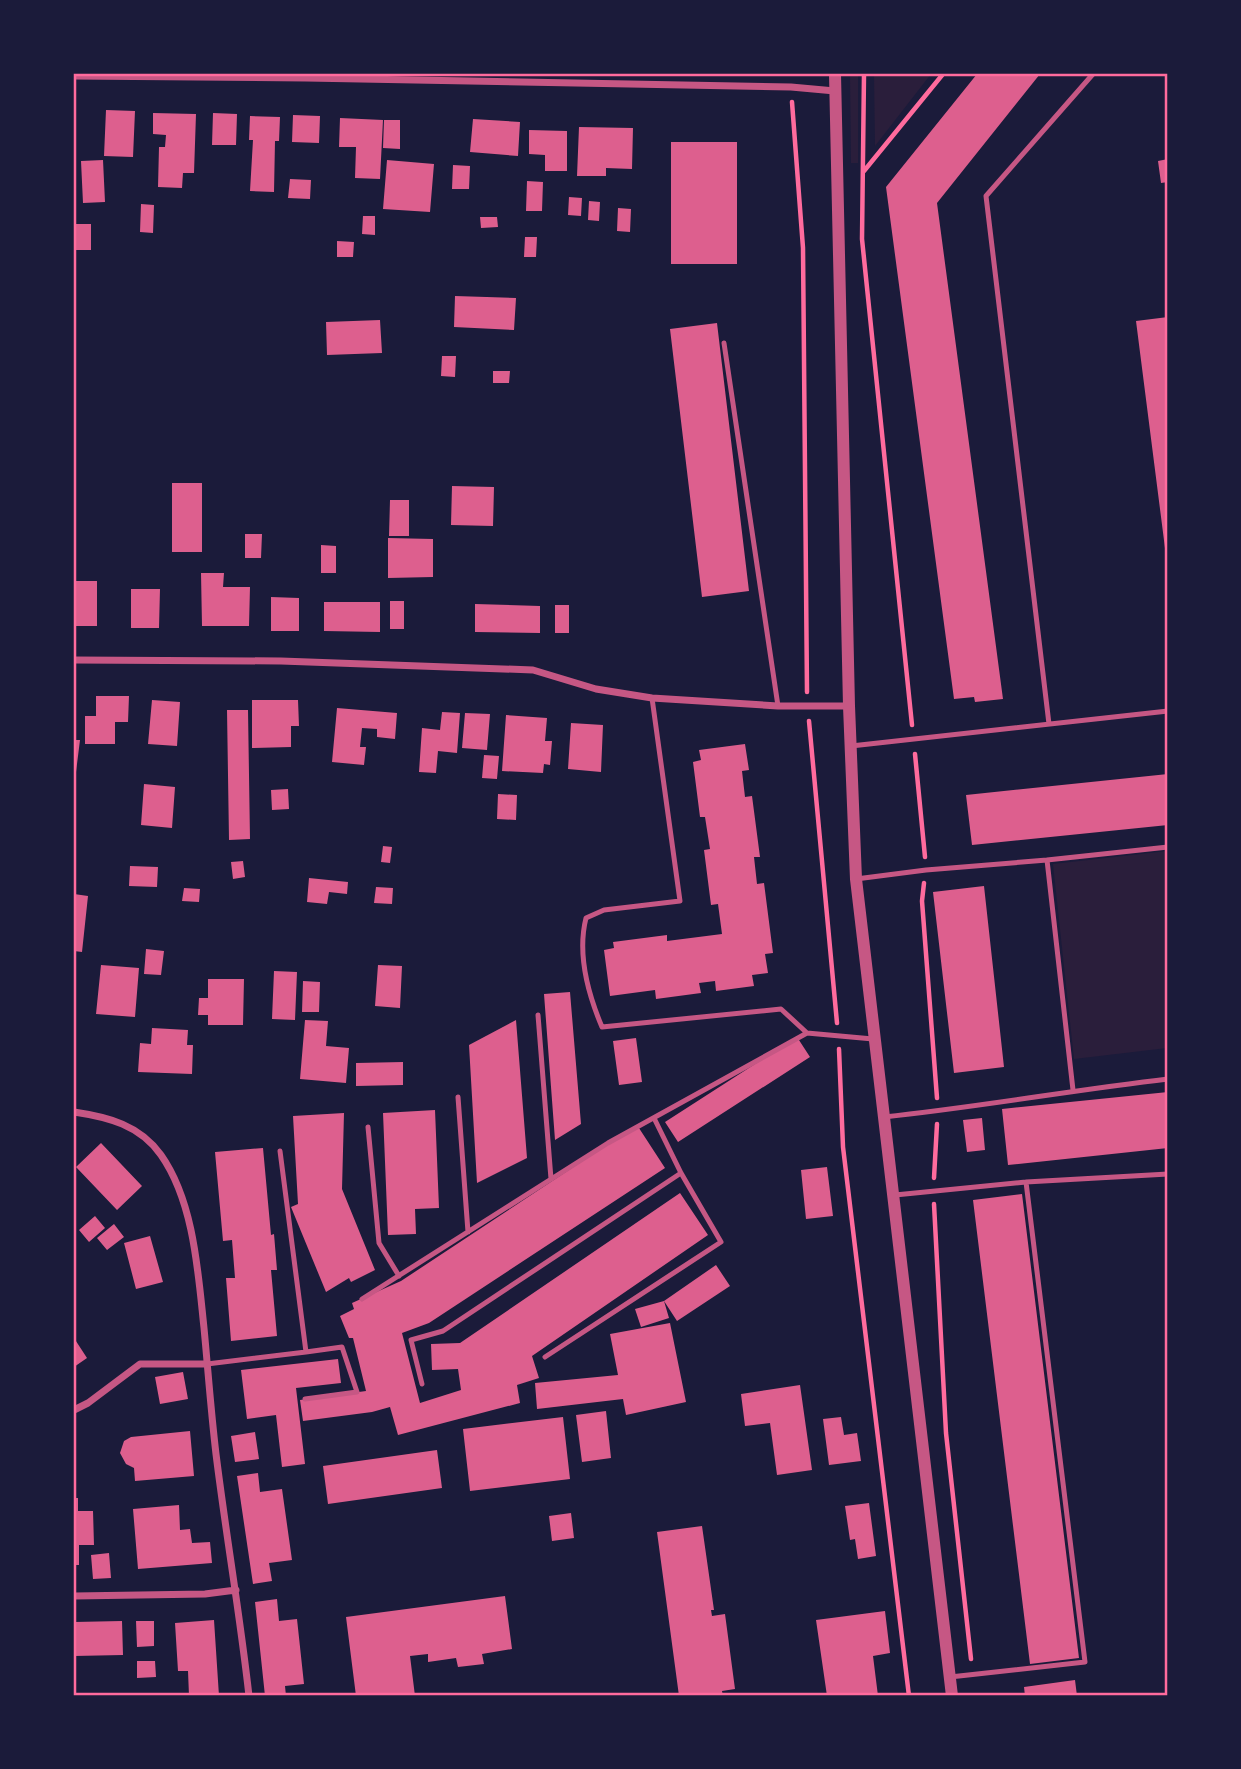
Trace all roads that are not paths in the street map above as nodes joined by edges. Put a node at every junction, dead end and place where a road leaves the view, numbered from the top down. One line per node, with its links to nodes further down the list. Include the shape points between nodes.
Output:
1 (835, 74): 4 (street)
2 (1093, 74): 11 (lane, via 986,196)
3 (74, 76): 4 (street)
4 (835, 90): 9 (street)
5 (724, 344): 8 (lane)
6 (74, 660): 7 (street, via 281,661 533,670 596,689)
7 (653, 698): 8 (street); 17 (lane, via 680,901 604,910 586,918 581,938 591,1002 602,1027 781,1009)
8 (778, 706): 9 (street)
9 (849, 706): 12 (street)
10 (1167, 711): 11 (lane)
11 (1049, 724): 12 (lane)
12 (851, 746): 15 (street)
13 (1167, 847): 14 (lane)
14 (1047, 860): 15 (lane); 20 (lane)
15 (856, 879): 18 (street)
16 (538, 1015): 29 (lane)
17 (807, 1033): 18 (lane); 24 (lane)
18 (875, 1039): 23 (street)
19 (1167, 1079): 20 (lane)
20 (1073, 1090): 23 (lane)
21 (458, 1097): 32 (lane)
22 (74, 1112): 37 (street, via 130,1127 153,1144 173,1178 192,1232)
23 (884, 1117): 31 (street)
24 (654, 1118): 27 (lane); 29 (lane)
25 (369, 1126): 33 (lane, via 379,1242)
26 (279, 1151): 35 (lane)
27 (681, 1173): 36 (lane, via 721,1242); 38 (lane, via 443,1331 411,1340)
28 (1167, 1174): 30 (lane)
29 (551, 1179): 32 (lane)
30 (1026, 1182): 31 (lane); 43 (lane, via 1085,1661)
31 (893, 1195): 43 (street)
32 (468, 1232): 33 (lane)
33 (399, 1276): 34 (lane)
34 (362, 1298)
35 (306, 1352): 37 (lane); 39 (lane, via 342,1347 357,1392)
36 (545, 1357)
37 (207, 1364): 40 (street, via 140,1364); 41 (street)
38 (422, 1384)
39 (305, 1399)
40 (74, 1410)
41 (236, 1590): 42 (street); 44 (street)
42 (74, 1596)
43 (950, 1677): 45 (street)
44 (248, 1696)
45 (952, 1696)

